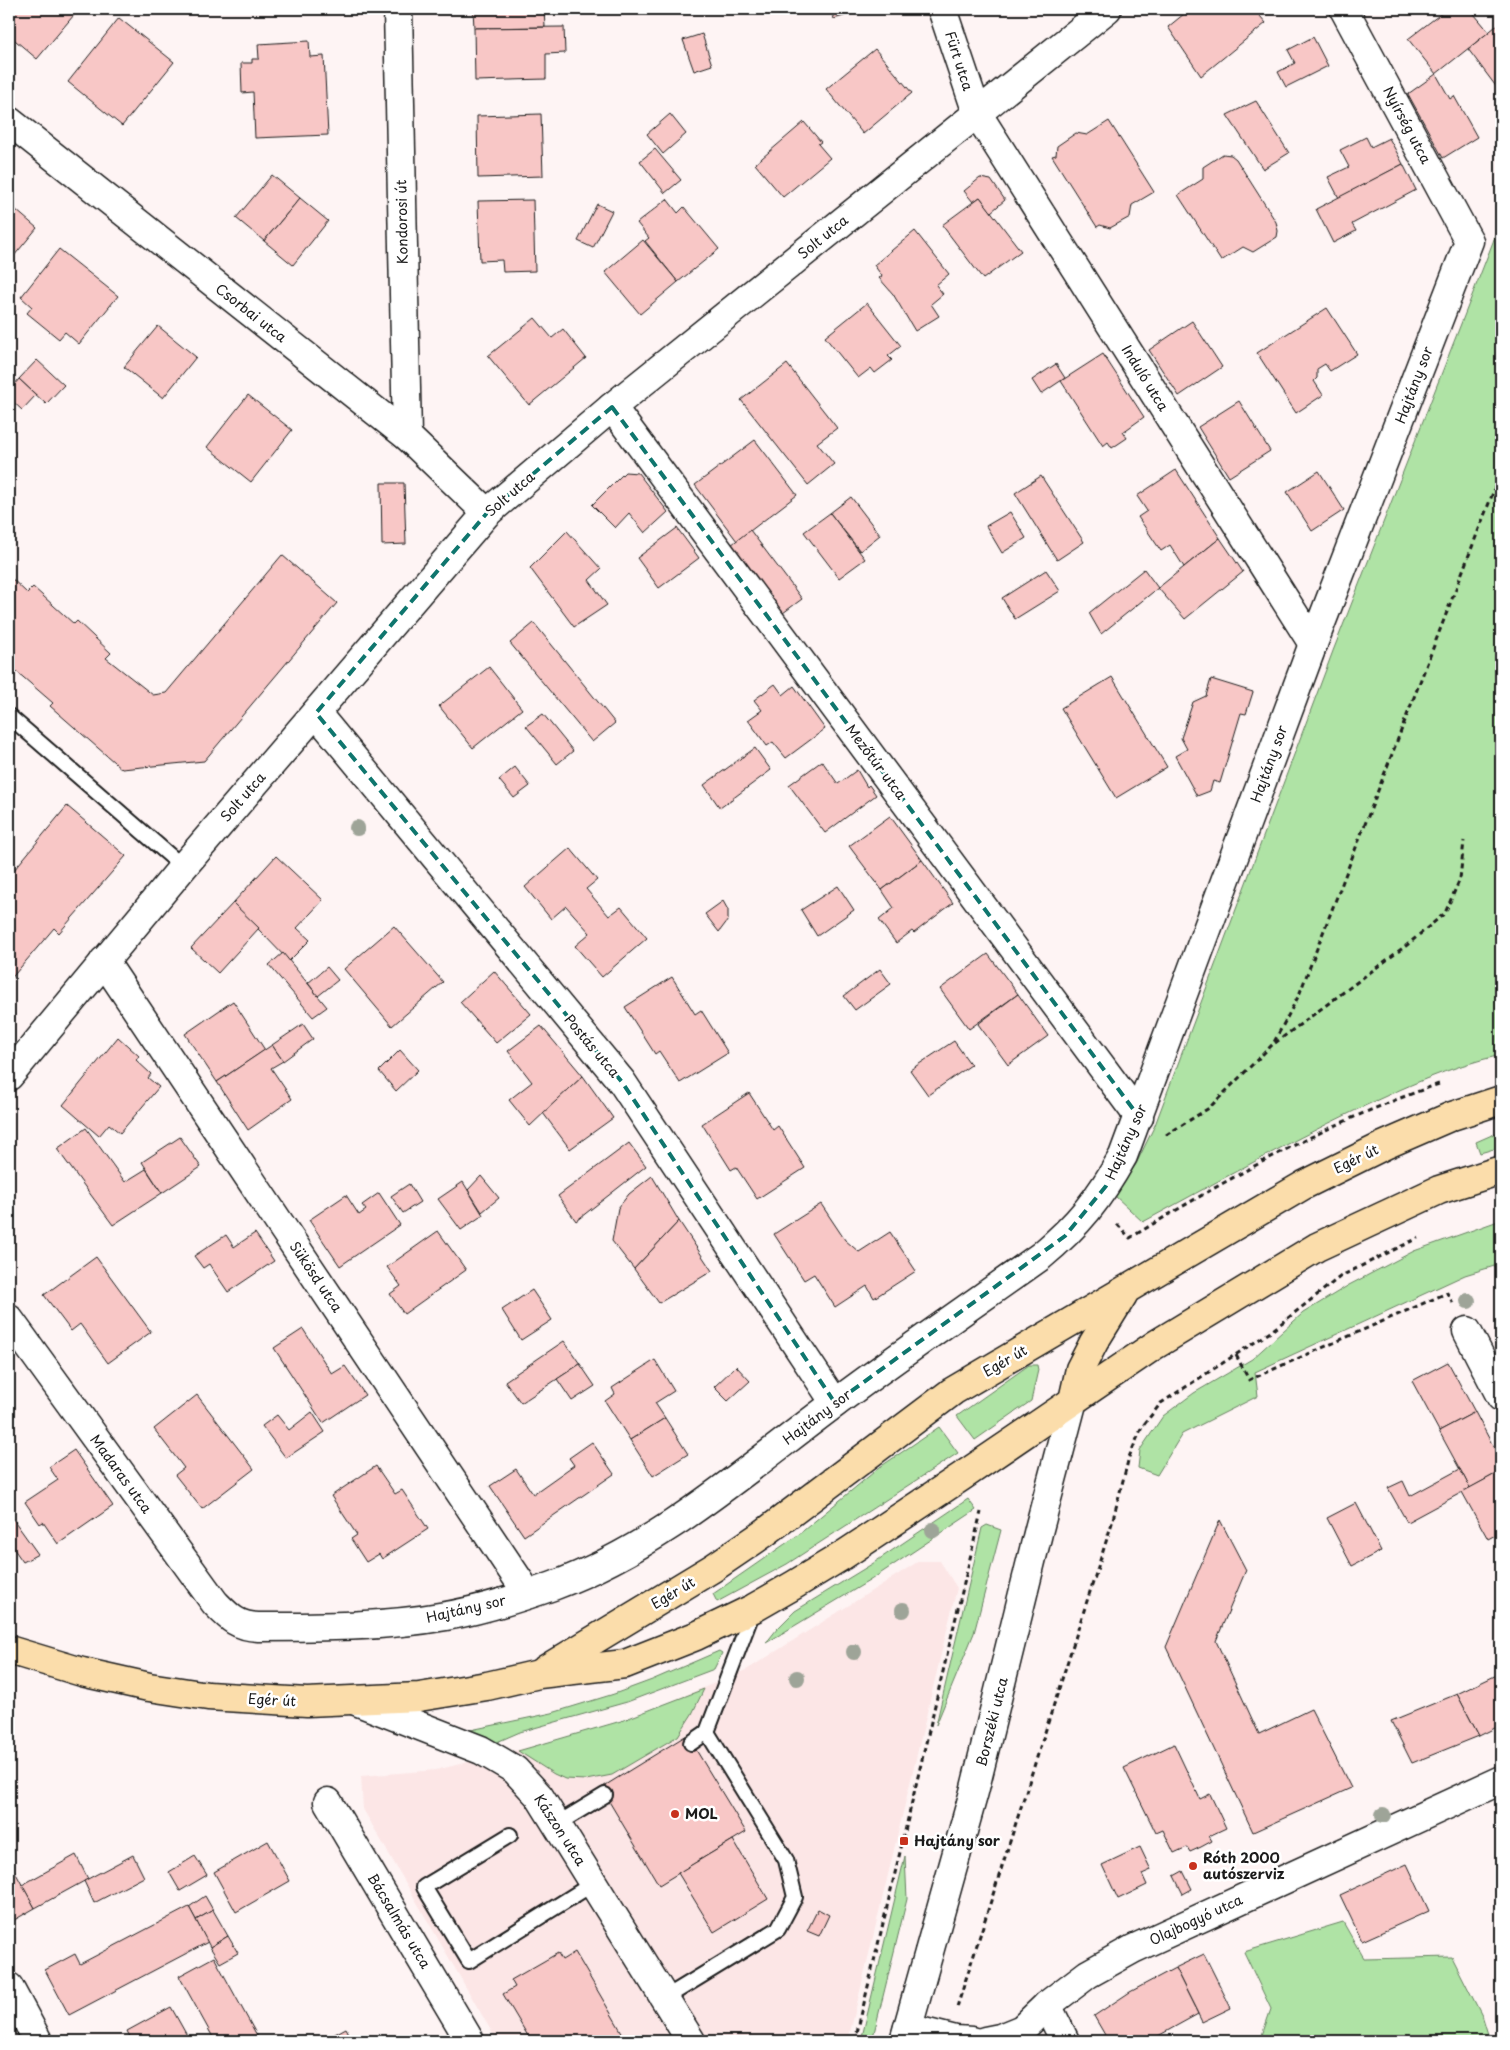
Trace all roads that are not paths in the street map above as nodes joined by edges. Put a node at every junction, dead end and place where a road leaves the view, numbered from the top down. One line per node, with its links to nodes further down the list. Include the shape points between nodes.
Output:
1 (398, 9): 9 (street, Kondorosi út)
2 (942, 9): 5 (street, Fürt utca)
3 (1107, 9): 5 (street, Solt utca)
4 (1344, 9): 7 (street, Nyírség utca)
5 (976, 113): 8 (street, Solt utca); 11 (street, Induló utca)
6 (9, 121): 9 (street, Csorbai utca)
7 (1469, 242): 11 (street, Hajtány sor)
8 (612, 407): 10 (street, Solt utca); 18 (street, Mezőtúr utca)
9 (407, 436): 10 (street, Csorbai utca)
10 (487, 513): 12 (street, Solt utca)
11 (1313, 644): 18 (street, Hajtány sor)
12 (316, 713): 14 (street, Solt utca); 25 (street, Postás utca, via 622,1082)
13 (9, 716): 14 (lane)
14 (182, 868): 15 (street, Solt utca)
15 (104, 961): 16 (street, Solt utca); 26 (street, Sükösd utca)
16 (9, 1076)
17 (1501, 1100): 20 (main road, Egér út, via 1452,1116 1304,1185)
18 (1139, 1117): 25 (street, Hajtány sor, via 1123,1156 1095,1202 1065,1236)
19 (1501, 1170): 24 (main road, Egér út, via 1439,1190 1318,1247 1163,1340)
20 (1125, 1292): 24 (main road, via 1080,1369); 30 (main road, Egér út, via 953,1391 749,1544)
21 (9, 1319): 28 (street, Madaras utca, via 216,1603)
22 (1467, 1331): 23 (street)
23 (1501, 1398)
24 (1073, 1400): 27 (main road, Egér út, via 842,1556); 43 (street, Borszéki utca, via 974,1792)
25 (835, 1403): 26 (street, Hajtány sor, via 698,1508 668,1527 608,1562)
26 (528, 1594): 28 (street, Hajtány sor, via 465,1612 414,1621 300,1627)
27 (754, 1608): 30 (main road, Egér út, via 696,1636 625,1664); 32 (lane)
28 (239, 1624)
29 (9, 1650): 31 (main road, Egér út, via 92,1674 208,1696 307,1702)
30 (539, 1674): 31 (main road, Egér út, via 419,1697)
31 (356, 1701): 37 (street, Kászon utca, via 481,1750 514,1770 539,1796)
32 (707, 1732): 33 (lane); 41 (lane, via 786,1860 795,1897 778,1929)
33 (691, 1743)
34 (1501, 1780): 42 (street, Olajbogyó utca, via 1133,1949 1088,1974)
35 (605, 1795): 37 (lane)
36 (328, 1802): 46 (street, Bácsalmás utca)
37 (557, 1824): 39 (street, Kászon utca)
38 (510, 1835): 39 (lane, via 424,1887 469,1961)
39 (594, 1884): 41 (street, Kászon utca)
40 (9, 1987): 45 (street)
41 (665, 1998): 47 (street, Kászon utca)
42 (1046, 2005): 48 (street, Olajbogyó utca, via 1022,2029); 49 (street)
43 (906, 2034): 44 (street)
44 (960, 2040)
45 (38, 2041)
46 (470, 2041)
47 (691, 2041)
48 (985, 2041)
49 (1065, 2041)

